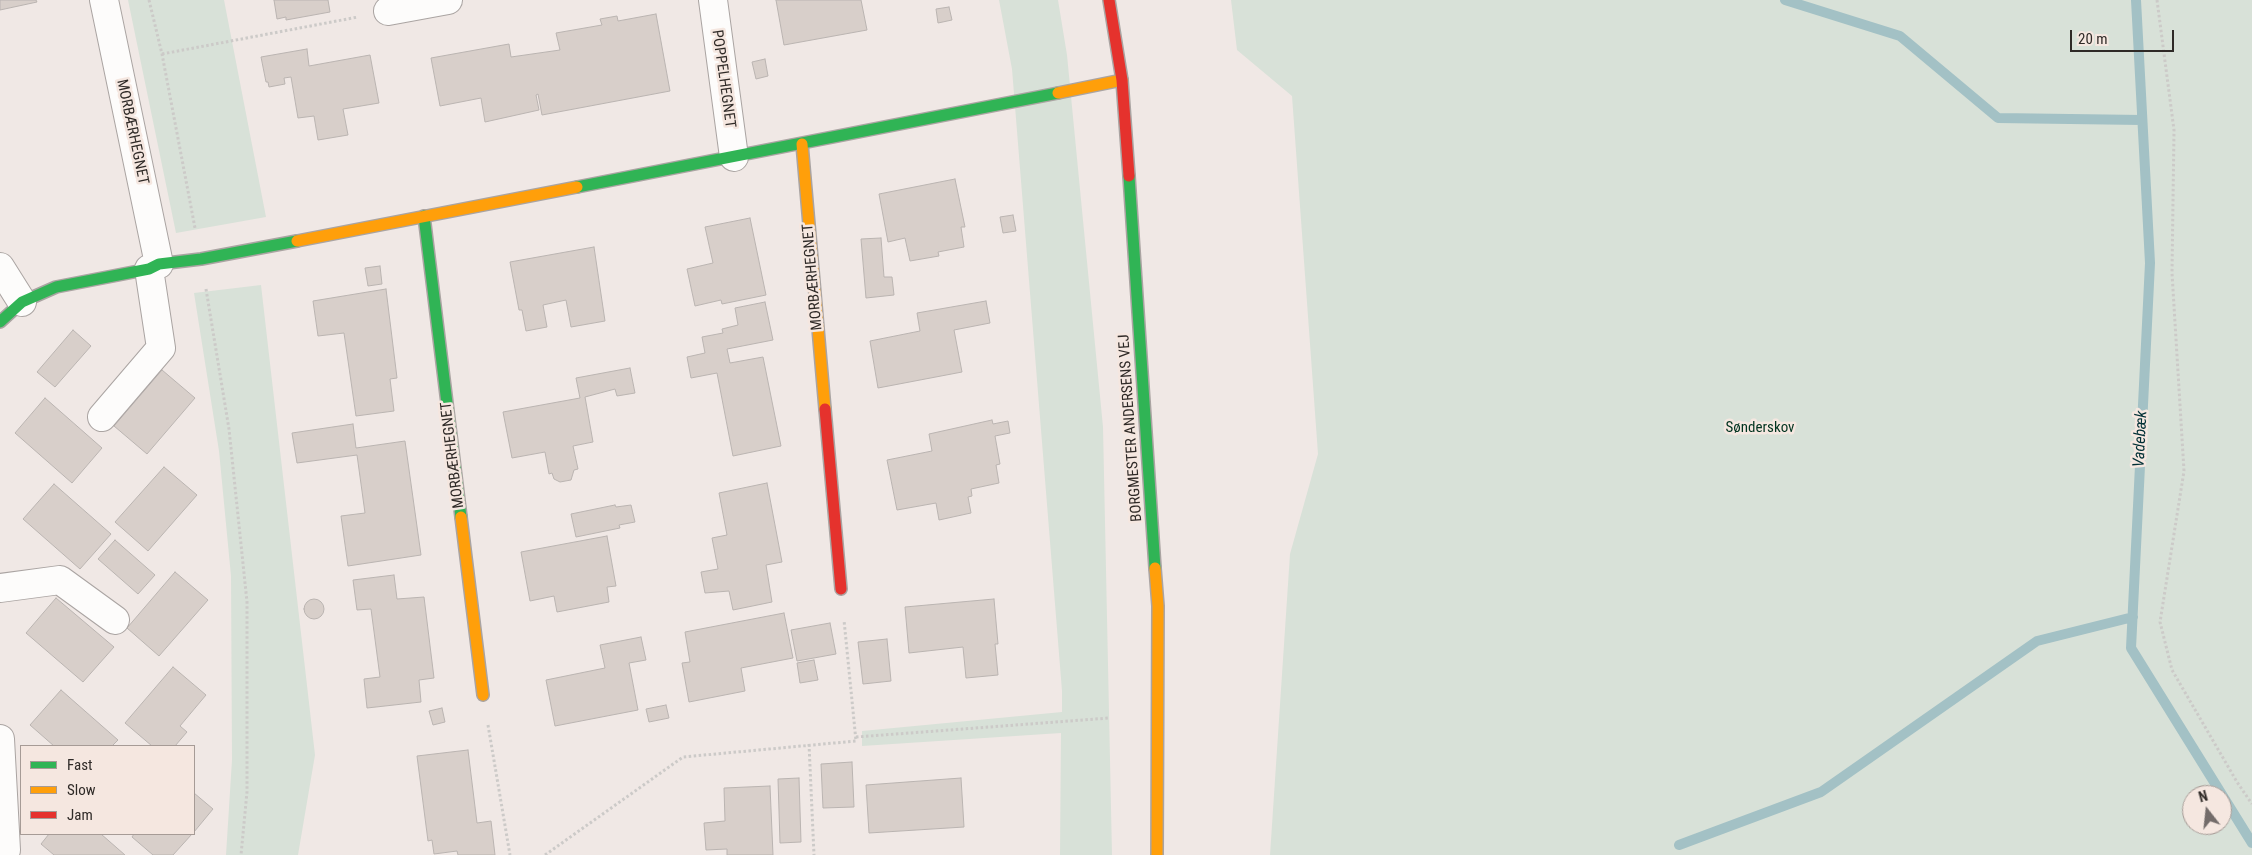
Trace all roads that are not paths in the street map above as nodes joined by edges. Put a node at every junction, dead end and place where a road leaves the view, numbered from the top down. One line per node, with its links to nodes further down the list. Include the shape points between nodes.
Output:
1 (104, 0): 10 (street, MORBÆRHEGNET)
2 (448, 0): 5 (street)
3 (713, 0): 8 (street, POPPELHEGNET)
4 (1110, 0): 6 (street, BORGMESTER ANDERSENS VEJ)
5 (388, 11)
6 (1122, 80): 7 (street); 21 (street, BORGMESTER ANDERSENS VEJ, via 1158,606)
7 (802, 144): 8 (street); 16 (street, MORBÆRHEGNET)
8 (734, 157): 9 (street)
9 (424, 216): 10 (street); 18 (street, MORBÆRHEGNET)
10 (154, 266): 12 (street, via 56,287); 14 (street, MORBÆRHEGNET, via 161,348)
11 (0, 267): 12 (street)
12 (22, 302): 13 (street)
13 (0, 322)
14 (102, 417)
15 (0, 588): 17 (street, via 60,580)
16 (841, 589)
17 (116, 620)
18 (482, 695)
19 (0, 739): 20 (street)
20 (7, 820)
21 (1157, 855)

